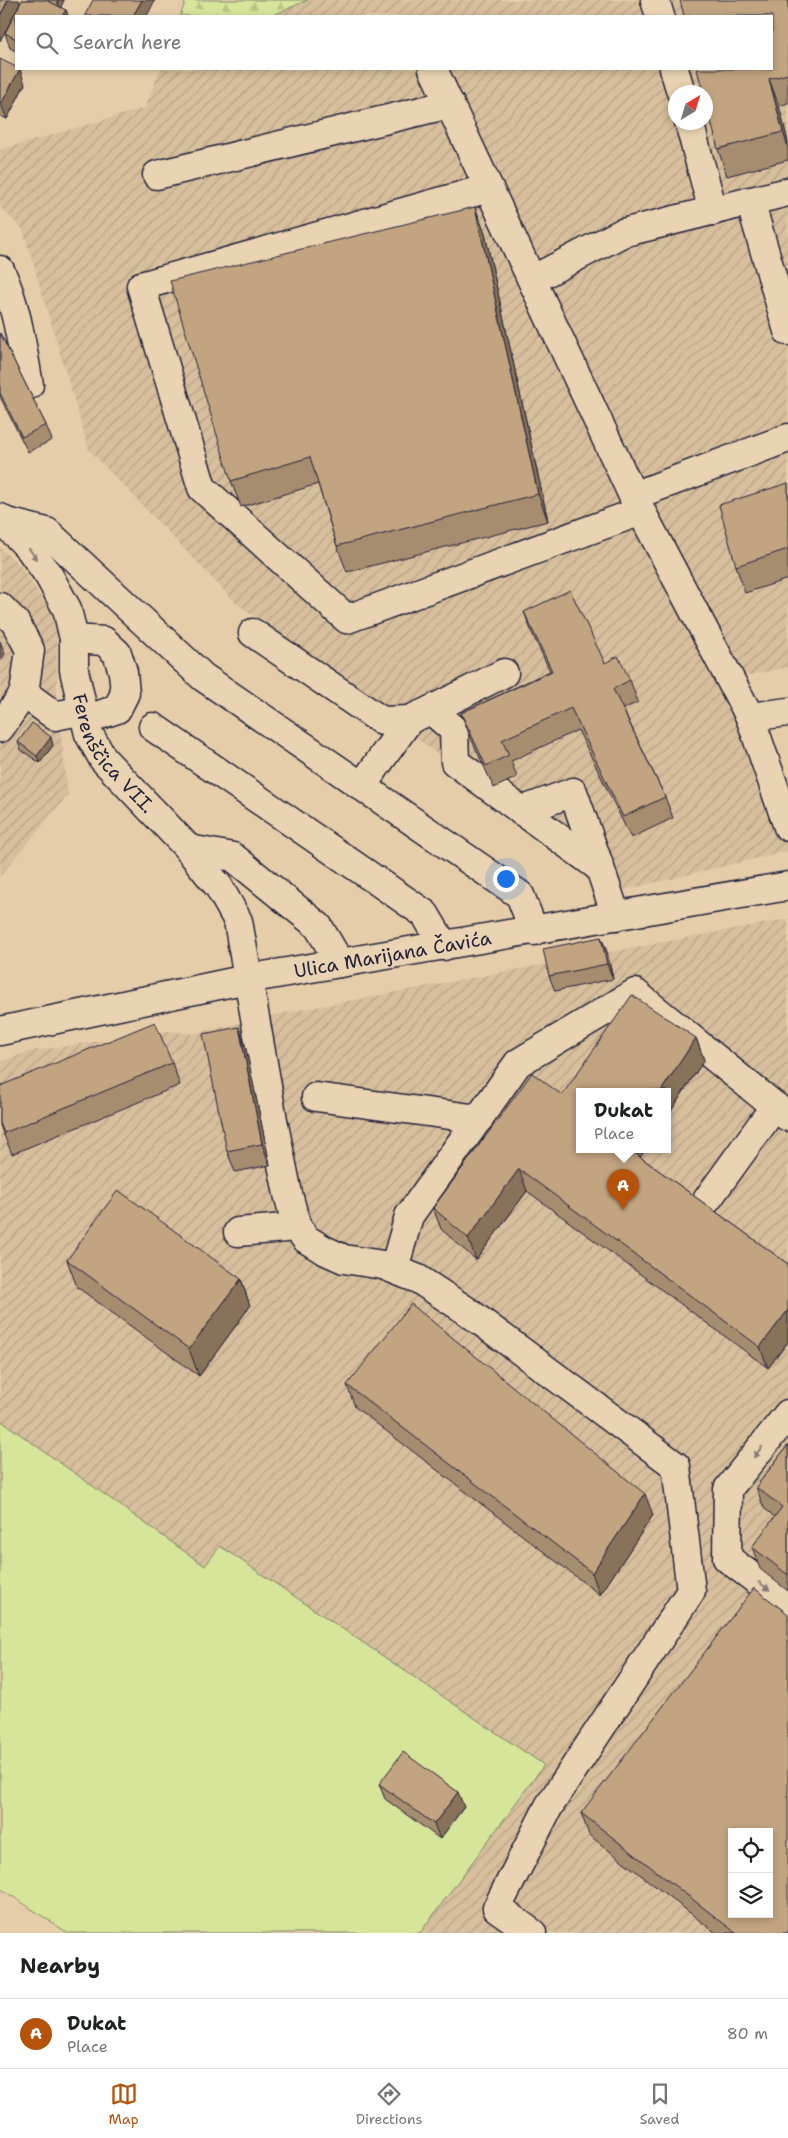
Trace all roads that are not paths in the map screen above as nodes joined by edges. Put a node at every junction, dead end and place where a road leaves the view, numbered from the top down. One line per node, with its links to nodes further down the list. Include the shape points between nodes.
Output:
1 (655, 0): 2 (street)
2 (660, 15)
3 (433, 70): 6 (street)
4 (674, 70): 5 (street)
5 (678, 85)
6 (450, 104): 8 (street); 9 (street)
7 (691, 130): 12 (street)
8 (157, 175)
9 (489, 188): 14 (street); 18 (street, via 141,286 202,488 347,619)
10 (788, 192): 11 (street)
11 (750, 201): 12 (street); 15 (street)
12 (713, 211): 14 (street, via 622,233)
13 (0, 270): 16 (street, via 17,324)
14 (532, 280): 18 (street)
15 (788, 331)
16 (30, 385)
17 (788, 438): 18 (street)
18 (637, 503): 28 (street)
19 (2, 520): 22 (street, Ferenščica VII., one-way to 22, via 30,549 49,576 66,609); 31 (street, via 47,532 203,677)
20 (0, 607): 24 (street, via 15,622 30,650)
21 (253, 633): 27 (street, via 382,721)
22 (74, 639): 26 (street, Ferenščica VII., via 74,670); 26 (street, via 104,641 117,653 123,672 125,694 117,710)
23 (504, 673): 27 (street)
24 (24, 693): 26 (street, via 55,716); 30 (street)
25 (788, 712): 28 (street)
26 (84, 715): 34 (street, Ferenščica VII., via 89,734 103,759)
27 (420, 715): 31 (street); 32 (street, via 454,730 455,762)
28 (750, 717): 33 (street)
29 (153, 727): 39 (street, via 425,914)
30 (0, 728)
31 (362, 786): 38 (street, via 520,895)
32 (521, 811): 35 (street); 35 (street, via 573,792)
33 (788, 828)
34 (188, 849): 40 (street, via 233,857 318,926); 41 (street, Ferenščica VII., via 219,887 238,921)
35 (600, 868): 37 (street)
36 (788, 886): 37 (street, Ulica Marijana Čavića)
37 (616, 916): 38 (street, Ulica Marijana Čavića)
38 (534, 930): 39 (street, Ulica Marijana Čavića)
39 (444, 946): 40 (street, Ulica Marijana Čavića)
40 (340, 963): 41 (street, Ulica Marijana Čavića)
41 (247, 979): 42 (street, Ulica Marijana Čavića); 47 (street, Ferenščica VII.)
42 (0, 1031)
43 (316, 1097): 45 (street)
44 (781, 1112): 45 (street, via 635,993 518,1063); 46 (street)
45 (479, 1119): 49 (street, via 409,1216)
46 (707, 1200)
47 (297, 1227): 48 (street); 49 (street, via 306,1239 344,1259)
48 (238, 1232)
49 (394, 1269): 52 (street, via 418,1279 467,1311 676,1466 691,1591 549,1806 497,1908)
50 (788, 1414): 51 (street, one-way to 51, via 728,1489 727,1558)
51 (788, 1604)
52 (532, 1933)

